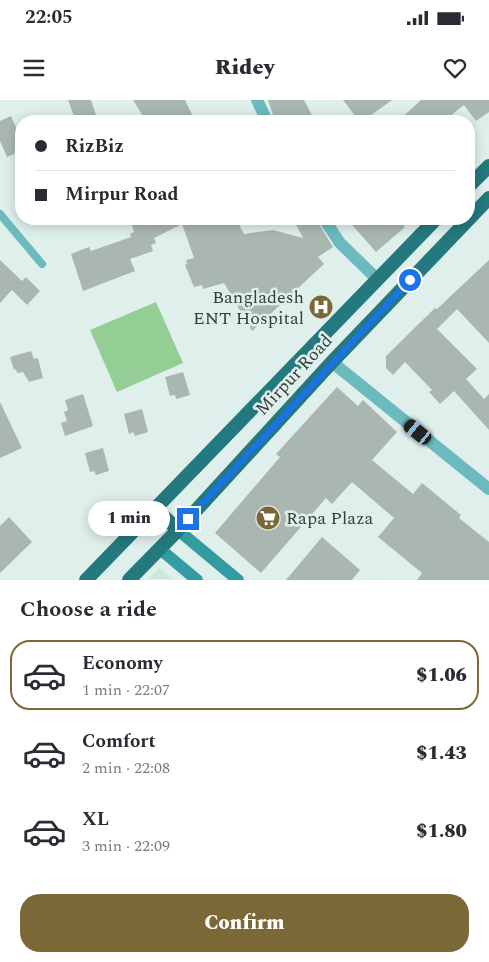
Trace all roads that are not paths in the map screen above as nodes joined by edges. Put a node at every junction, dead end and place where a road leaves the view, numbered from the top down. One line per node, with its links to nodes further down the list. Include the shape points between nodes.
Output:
1 (257, 100): 2 (street)
2 (264, 115)
3 (489, 166): 4 (highway)
4 (475, 180)
5 (489, 198): 6 (highway, Mirpur Road)
6 (475, 213)
7 (0, 214): 11 (lane)
8 (328, 225): 12 (street, via 340,243)
9 (430, 225): 12 (highway, Mirpur Road)
10 (463, 225): 13 (highway, Mirpur Road)
11 (42, 264)
12 (376, 278): 15 (highway, Mirpur Road)
13 (332, 362): 14 (street); 16 (highway, Mirpur Road)
14 (489, 490)
15 (156, 509): 16 (highway); 18 (highway, Mirpur Road)
16 (178, 530): 17 (highway, Mirpur Road); 21 (main road)
17 (160, 549): 19 (highway, Mirpur Road); 20 (main road)
18 (86, 580)
19 (129, 580)
20 (197, 580)
21 (238, 580)

